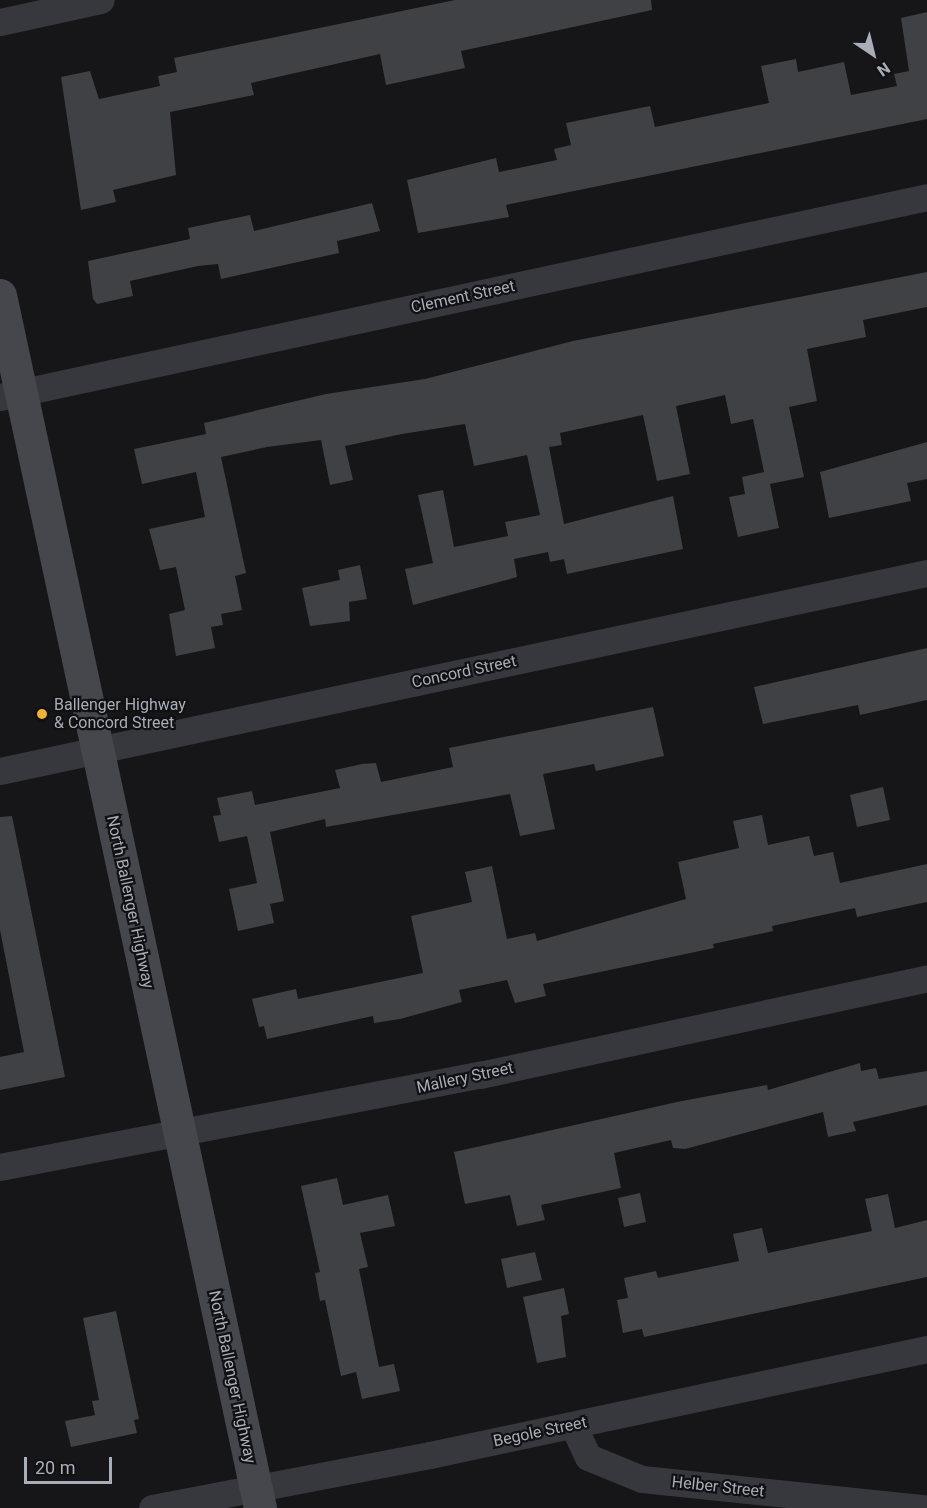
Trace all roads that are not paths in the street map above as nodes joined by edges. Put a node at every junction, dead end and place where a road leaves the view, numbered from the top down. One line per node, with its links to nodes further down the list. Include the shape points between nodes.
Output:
1 (101, 0): 2 (street)
2 (0, 22)
3 (927, 197): 5 (street, Clement Street)
4 (0, 295): 5 (main road, North Ballenger Highway)
5 (10, 395): 7 (main road, North Ballenger Highway)
6 (927, 573): 7 (street, Concord Street)
7 (98, 750): 8 (street, Concord Street); 10 (main road, North Ballenger Highway)
8 (0, 771)
9 (927, 978): 10 (street, Mallery Street, via 480,1075)
10 (180, 1132): 11 (street, Mallery Street); 14 (main road, North Ballenger Highway)
11 (0, 1167)
12 (927, 1349): 13 (street, Begole Street)
13 (573, 1425): 14 (street, Begole Street); 16 (street, Helber Street, via 588,1457 629,1476)
14 (258, 1498): 15 (street, Begole Street)
15 (152, 1508)
16 (924, 1508)

